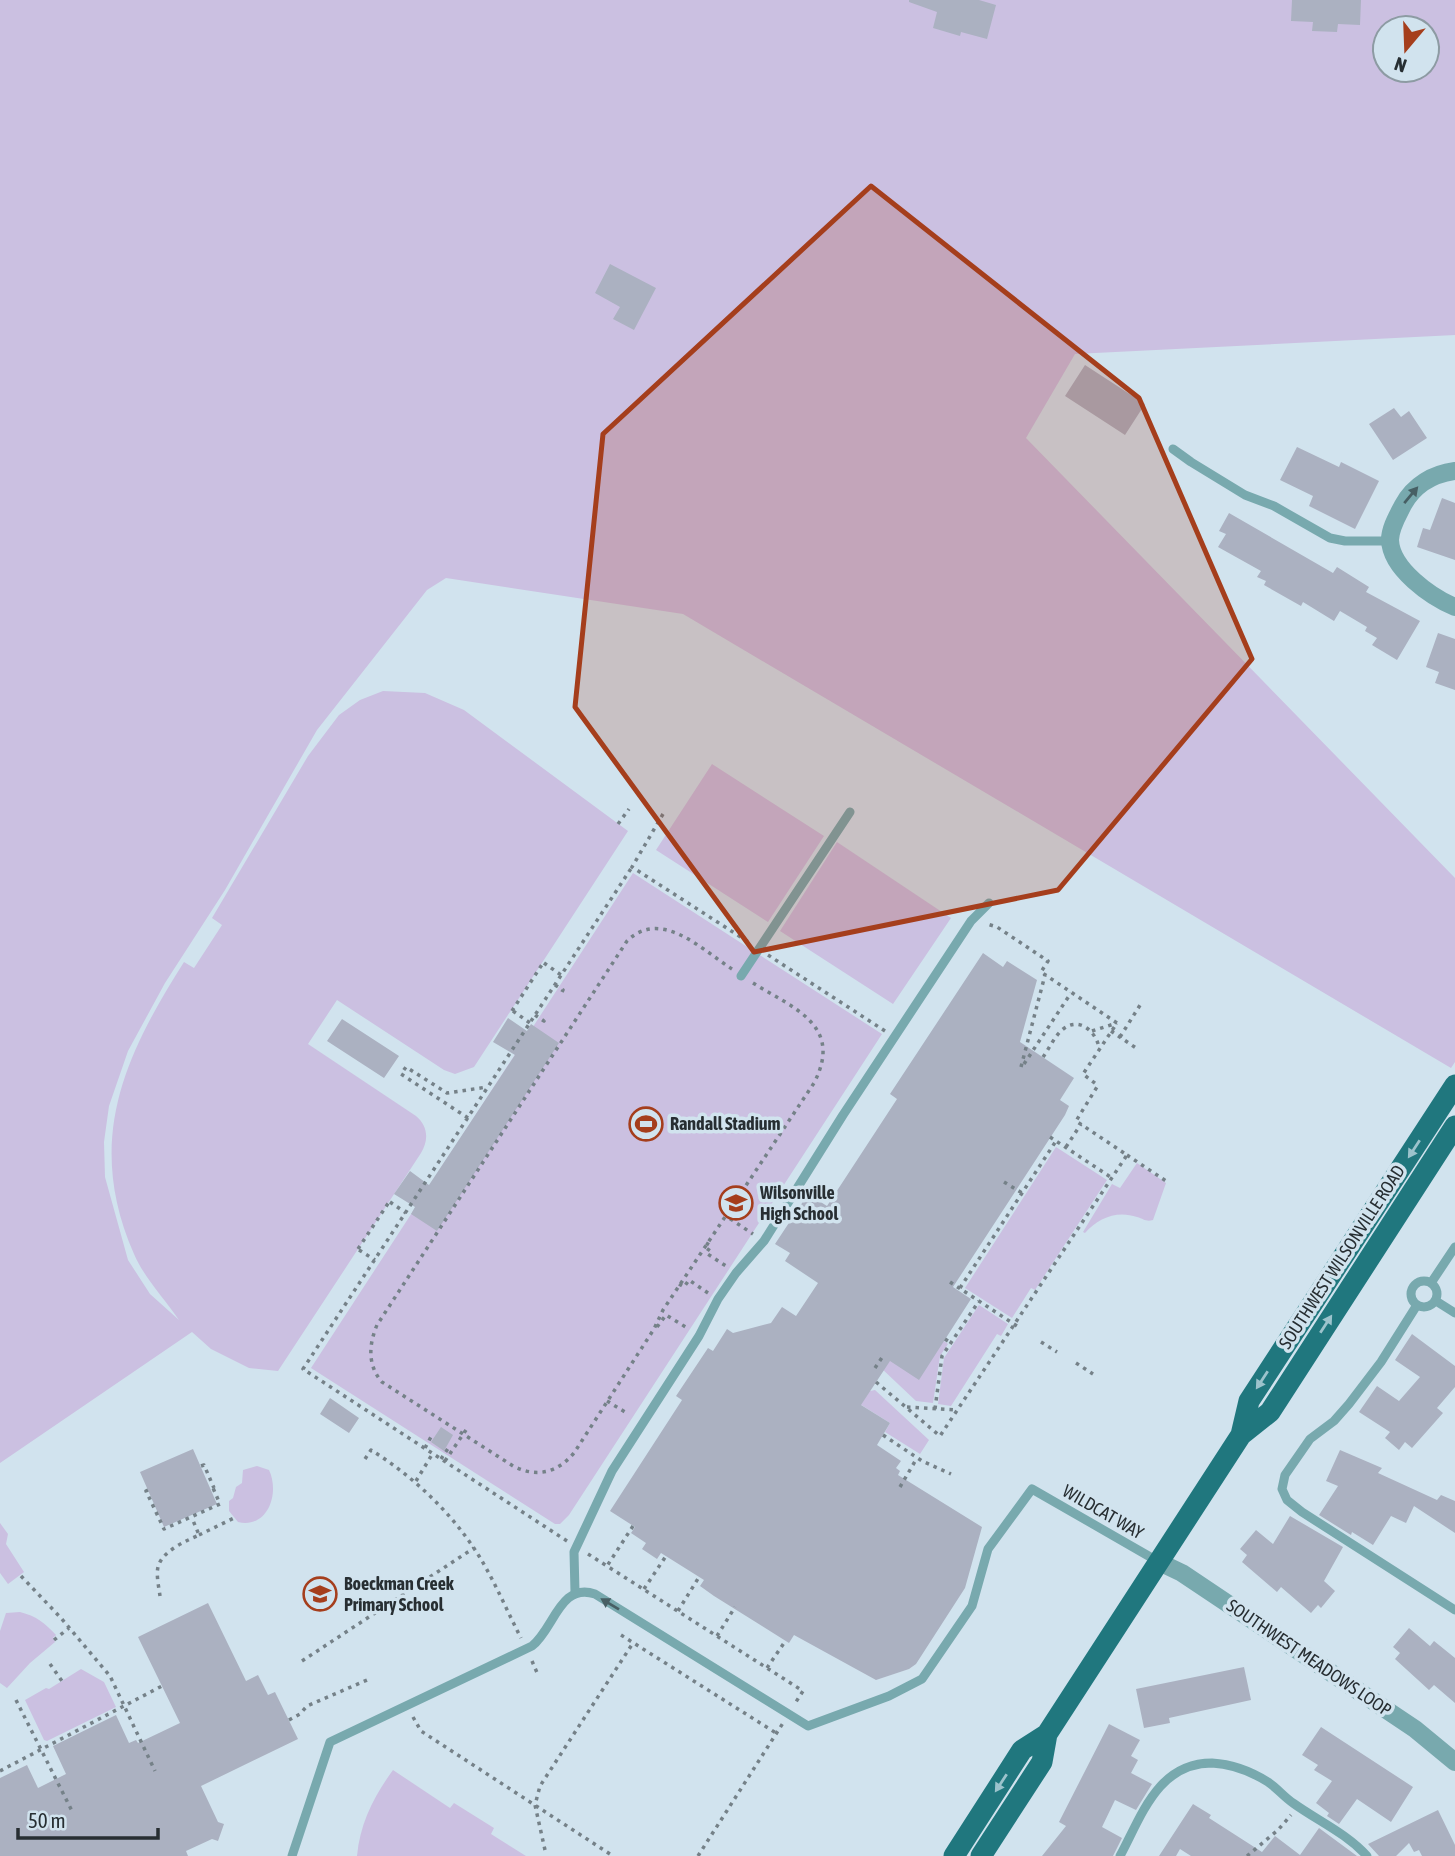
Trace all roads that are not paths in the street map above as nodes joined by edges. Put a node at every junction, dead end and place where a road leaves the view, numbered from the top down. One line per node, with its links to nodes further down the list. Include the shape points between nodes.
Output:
1 (1173, 449): 3 (lane, via 1245,495 1330,538)
2 (1455, 471): 3 (street, one-way to 2, via 1394,522 1417,487 1434,476)
3 (1390, 541): 4 (street, via 1398,562 1413,579)
4 (1455, 607)
5 (850, 813): 7 (lane)
6 (989, 903): 17 (lane, via 971,921 764,1241 718,1299 612,1471 574,1552)
7 (741, 976)
8 (1455, 1085): 15 (main road, SOUTHWEST WILSONVILLE ROAD, one-way to 15, via 1249,1401)
9 (1455, 1126): 15 (main road, SOUTHWEST WILSONVILLE ROAD, one-way to 9, via 1270,1412)
10 (1455, 1247): 11 (lane)
11 (1431, 1283): 12 (lane, via 1437,1290); 13 (lane, via 1414,1287 1411,1296)
12 (1436, 1301): 13 (lane, via 1428,1307); 14 (lane)
13 (1417, 1305): 18 (lane, via 1349,1404 1310,1439 1285,1475 1282,1489 1302,1512)
14 (1455, 1313)
15 (1241, 1435): 16 (main road, SOUTHWEST WILSONVILLE ROAD)
16 (1159, 1562): 17 (lane, WILDCAT WAY, one-way to 17, via 1032,1489 988,1549 972,1606 922,1679 808,1726 595,1594); 19 (main road, SOUTHWEST WILSONVILLE ROAD); 20 (street, SOUTHWEST MEADOWS LOOP, via 1415,1729)
17 (575, 1592): 21 (lane, via 540,1639 526,1649 330,1742)
18 (1455, 1610)
19 (1047, 1734): 22 (main road, SOUTHWEST WILSONVILLE ROAD, one-way to 22, via 1022,1750); 23 (main road, SOUTHWEST WILSONVILLE ROAD, via 1042,1762)
20 (1455, 1762)
21 (292, 1856)
22 (954, 1856)
23 (981, 1856)
24 (1119, 1856): 25 (lane, via 1164,1780 1198,1763 1228,1764 1268,1782)
25 (1367, 1856)

